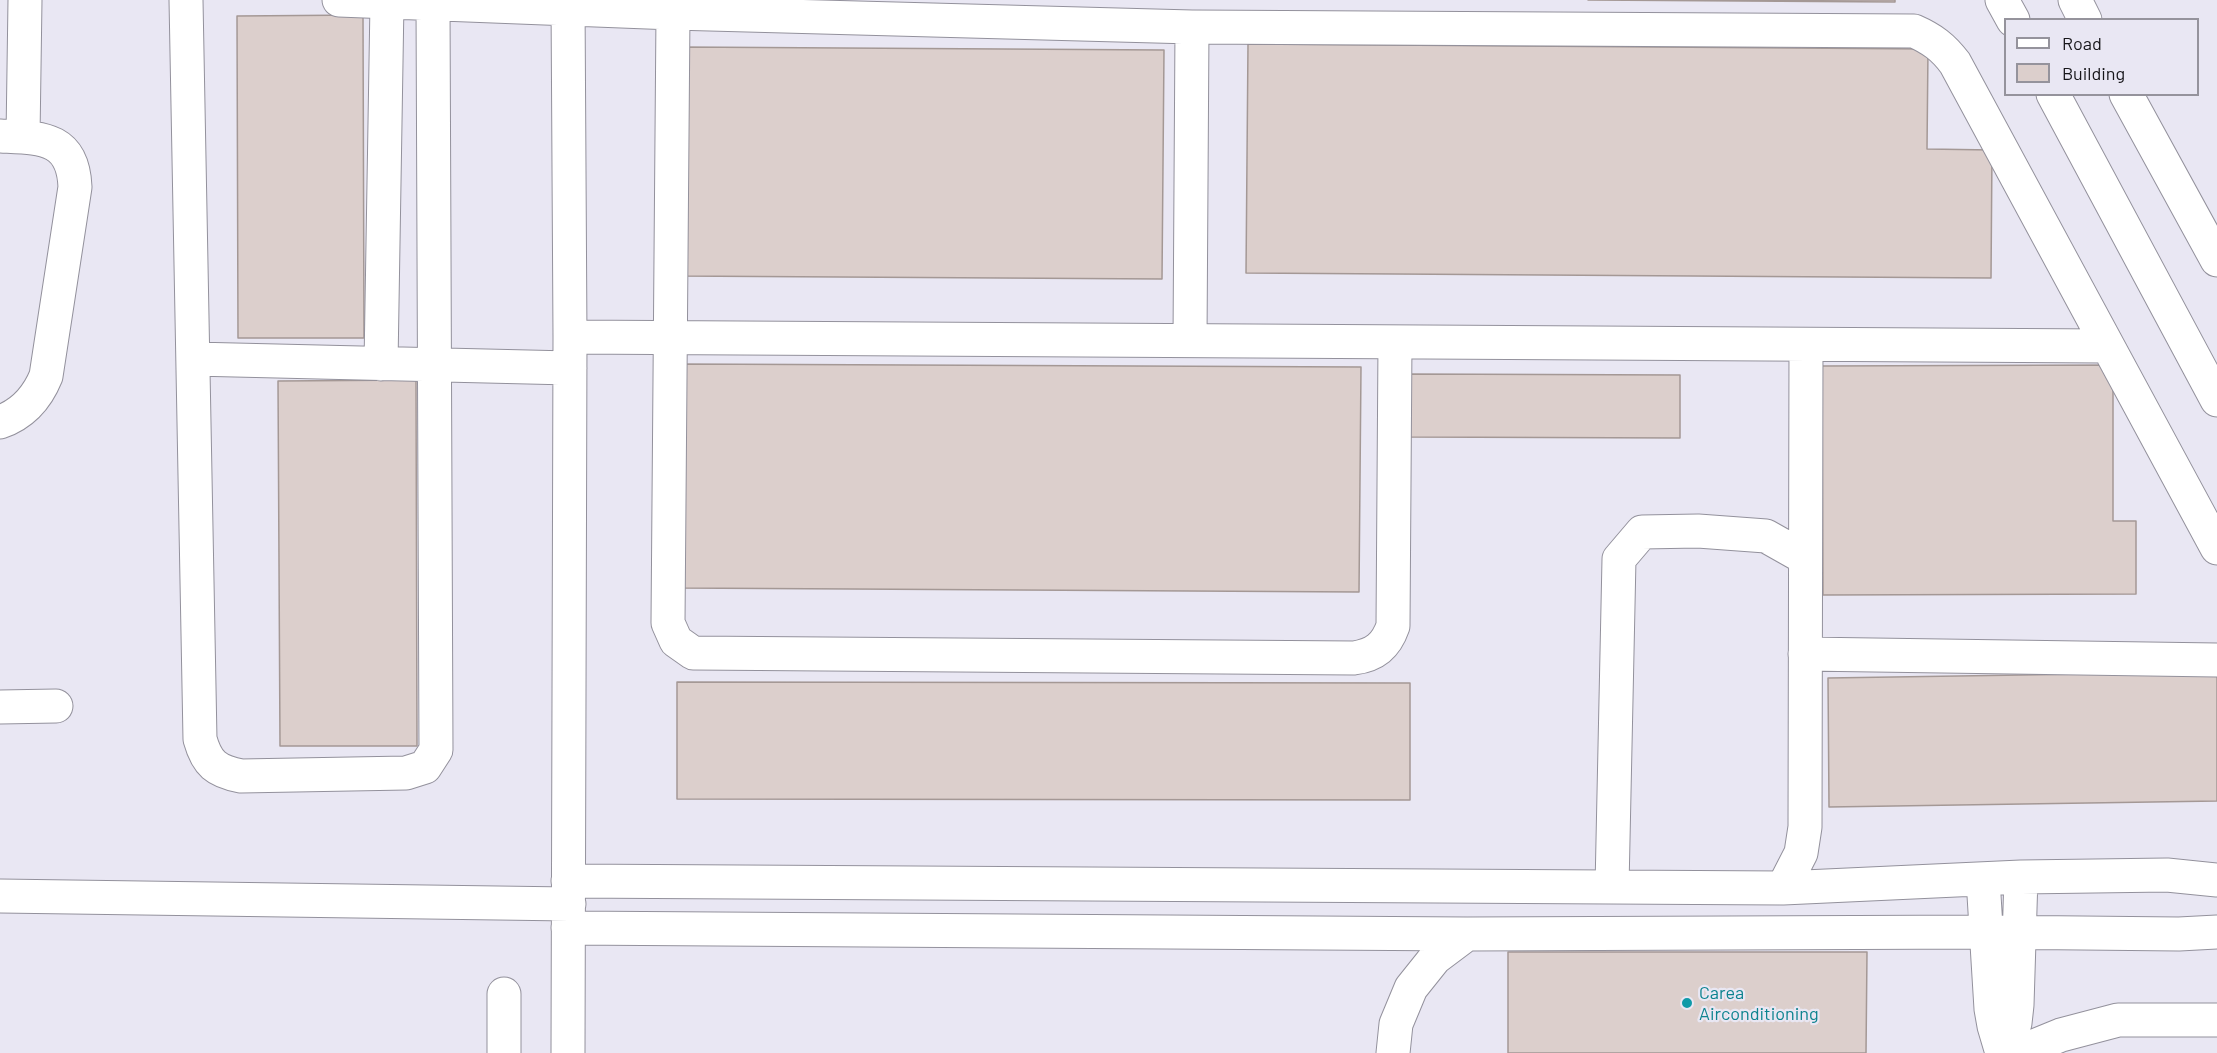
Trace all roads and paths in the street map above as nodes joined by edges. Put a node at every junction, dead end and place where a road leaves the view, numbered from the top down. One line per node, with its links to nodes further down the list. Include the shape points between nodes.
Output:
1 (25, 0): 15 (street)
2 (186, 0): 23 (street)
3 (339, 0): 6 (street)
4 (2002, 0): 10 (street)
5 (2075, 0): 11 (street)
6 (387, 2): 7 (street); 24 (street)
7 (433, 3): 8 (street); 25 (street)
8 (568, 4): 9 (street); 22 (street)
9 (673, 13): 12 (street); 17 (street)
10 (2012, 18)
11 (2084, 18)
12 (1192, 27): 18 (street); 21 (street, via 1914,32 1930,38 1954,63)
13 (2054, 96): 26 (street)
14 (2127, 96): 16 (street)
15 (11, 136): 27 (street, via 55,144 71,163 75,187 46,376 30,404)
16 (2217, 260)
17 (670, 337): 18 (street); 19 (street, via 668,623 676,641 693,652 774,654 1354,658 1375,652 1393,626); 22 (street)
18 (1190, 340): 19 (street)
19 (1395, 342): 20 (street)
20 (1806, 345): 21 (street); 29 (street)
21 (2107, 346): 28 (street)
22 (570, 352): 25 (street); 40 (street)
23 (193, 359): 24 (street); 25 (street, via 200,739 213,765 241,776 406,773 425,766 436,750)
24 (381, 364): 25 (street)
25 (435, 365)
26 (2217, 400)
27 (0, 422)
28 (2217, 548)
29 (1805, 558): 30 (street); 37 (street, via 1766,536 1698,531 1642,532 1619,559)
30 (1805, 654): 31 (street); 38 (street, via 1804,840 1796,866)
31 (2217, 660)
32 (56, 706): 33 (street)
33 (0, 707)
34 (2021, 877): 35 (street); 36 (street, via 2167,875); 43 (street)
35 (1983, 879): 38 (street); 41 (street)
36 (2217, 880)
37 (1612, 887): 38 (street); 40 (street)
38 (1783, 888)
39 (0, 896): 40 (street)
40 (568, 904): 44 (street); 48 (street)
41 (1985, 932): 43 (street); 44 (street); 50 (street, via 1991,1009)
42 (2217, 932): 43 (street)
43 (2020, 933): 50 (street, via 2015,1023)
44 (1467, 934): 49 (street, via 1435,958 1411,988 1396,1024)
45 (504, 994): 47 (street)
46 (2217, 1020): 51 (street, via 2118,1020 2061,1035)
47 (504, 1053)
48 (568, 1053)
49 (1393, 1053)
50 (2004, 1053)
51 (2017, 1053)

